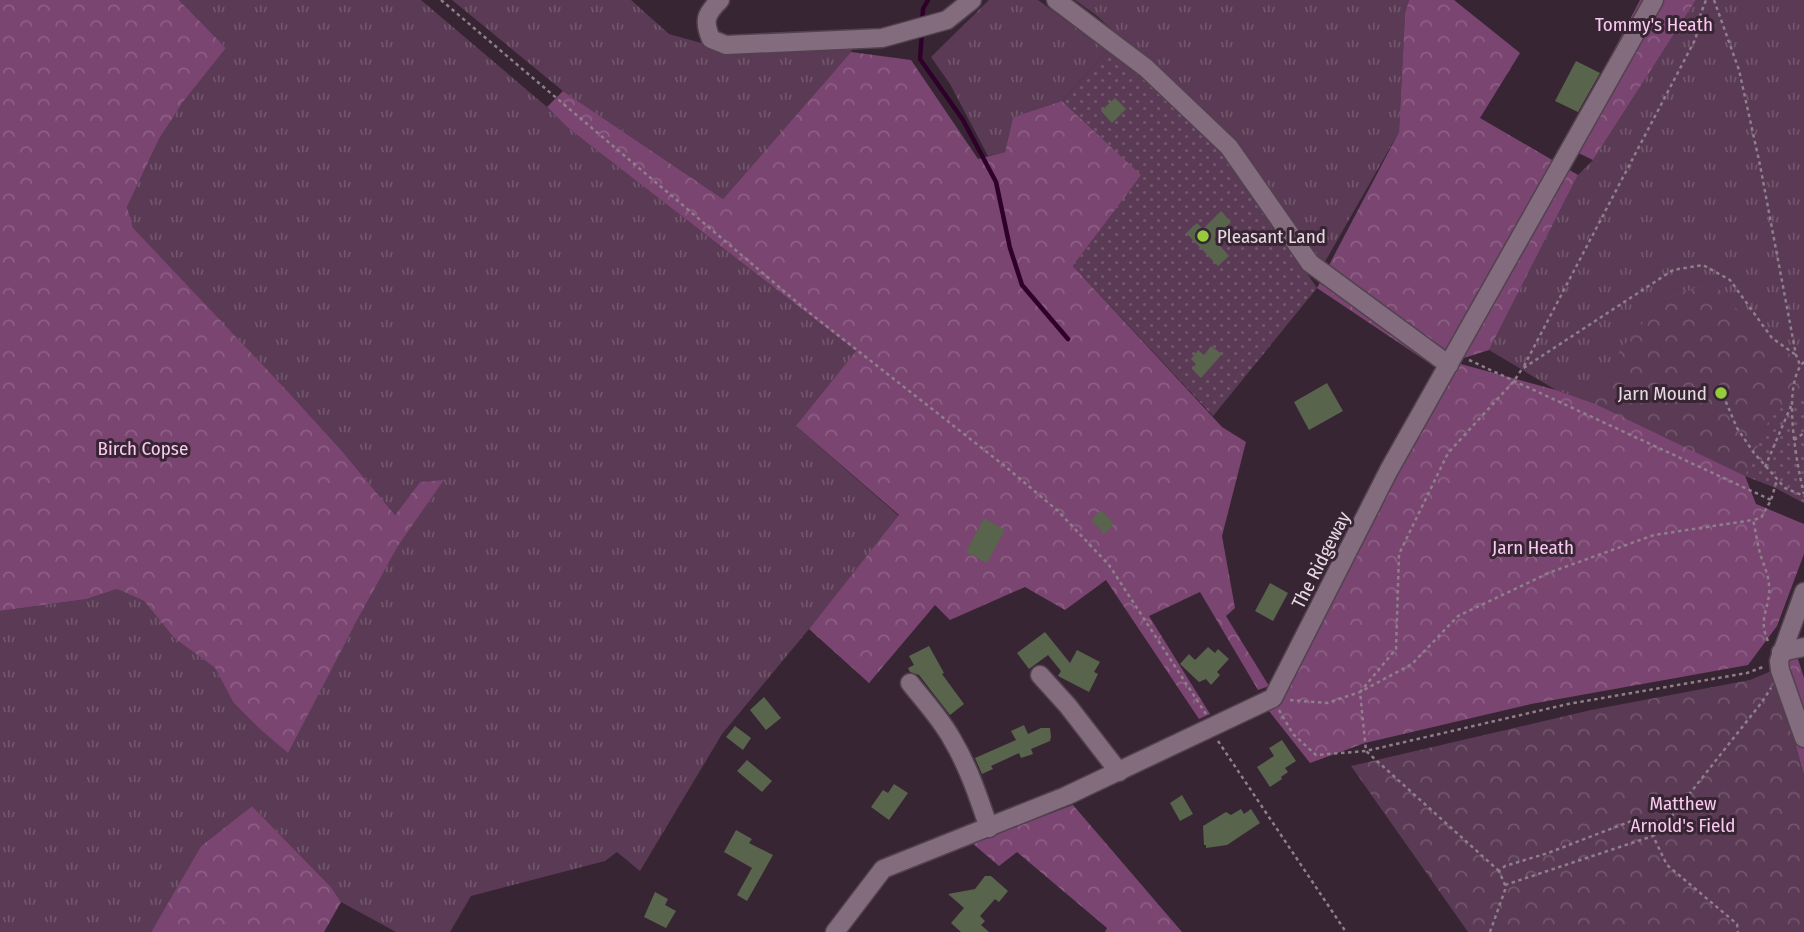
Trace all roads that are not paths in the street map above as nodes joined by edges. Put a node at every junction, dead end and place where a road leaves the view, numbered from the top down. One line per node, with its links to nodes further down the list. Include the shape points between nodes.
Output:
1 (720, 0): 2 (street, via 709,10 705,25 711,39 726,45 882,38 947,20)
2 (972, 0)
3 (1056, 0): 5 (street, via 1146,68 1229,148 1310,263)
4 (1654, 0): 5 (street, The Ridgeway)
5 (1452, 359): 12 (street, The Ridgeway, via 1389,470 1273,698)
6 (1804, 592): 8 (street)
7 (1804, 647): 8 (street)
8 (1780, 661): 11 (street)
9 (1040, 676): 12 (street)
10 (910, 683): 13 (street, via 954,742)
11 (1804, 738)
12 (1119, 772): 13 (street)
13 (989, 828): 14 (street, via 883,869)
14 (835, 932)

